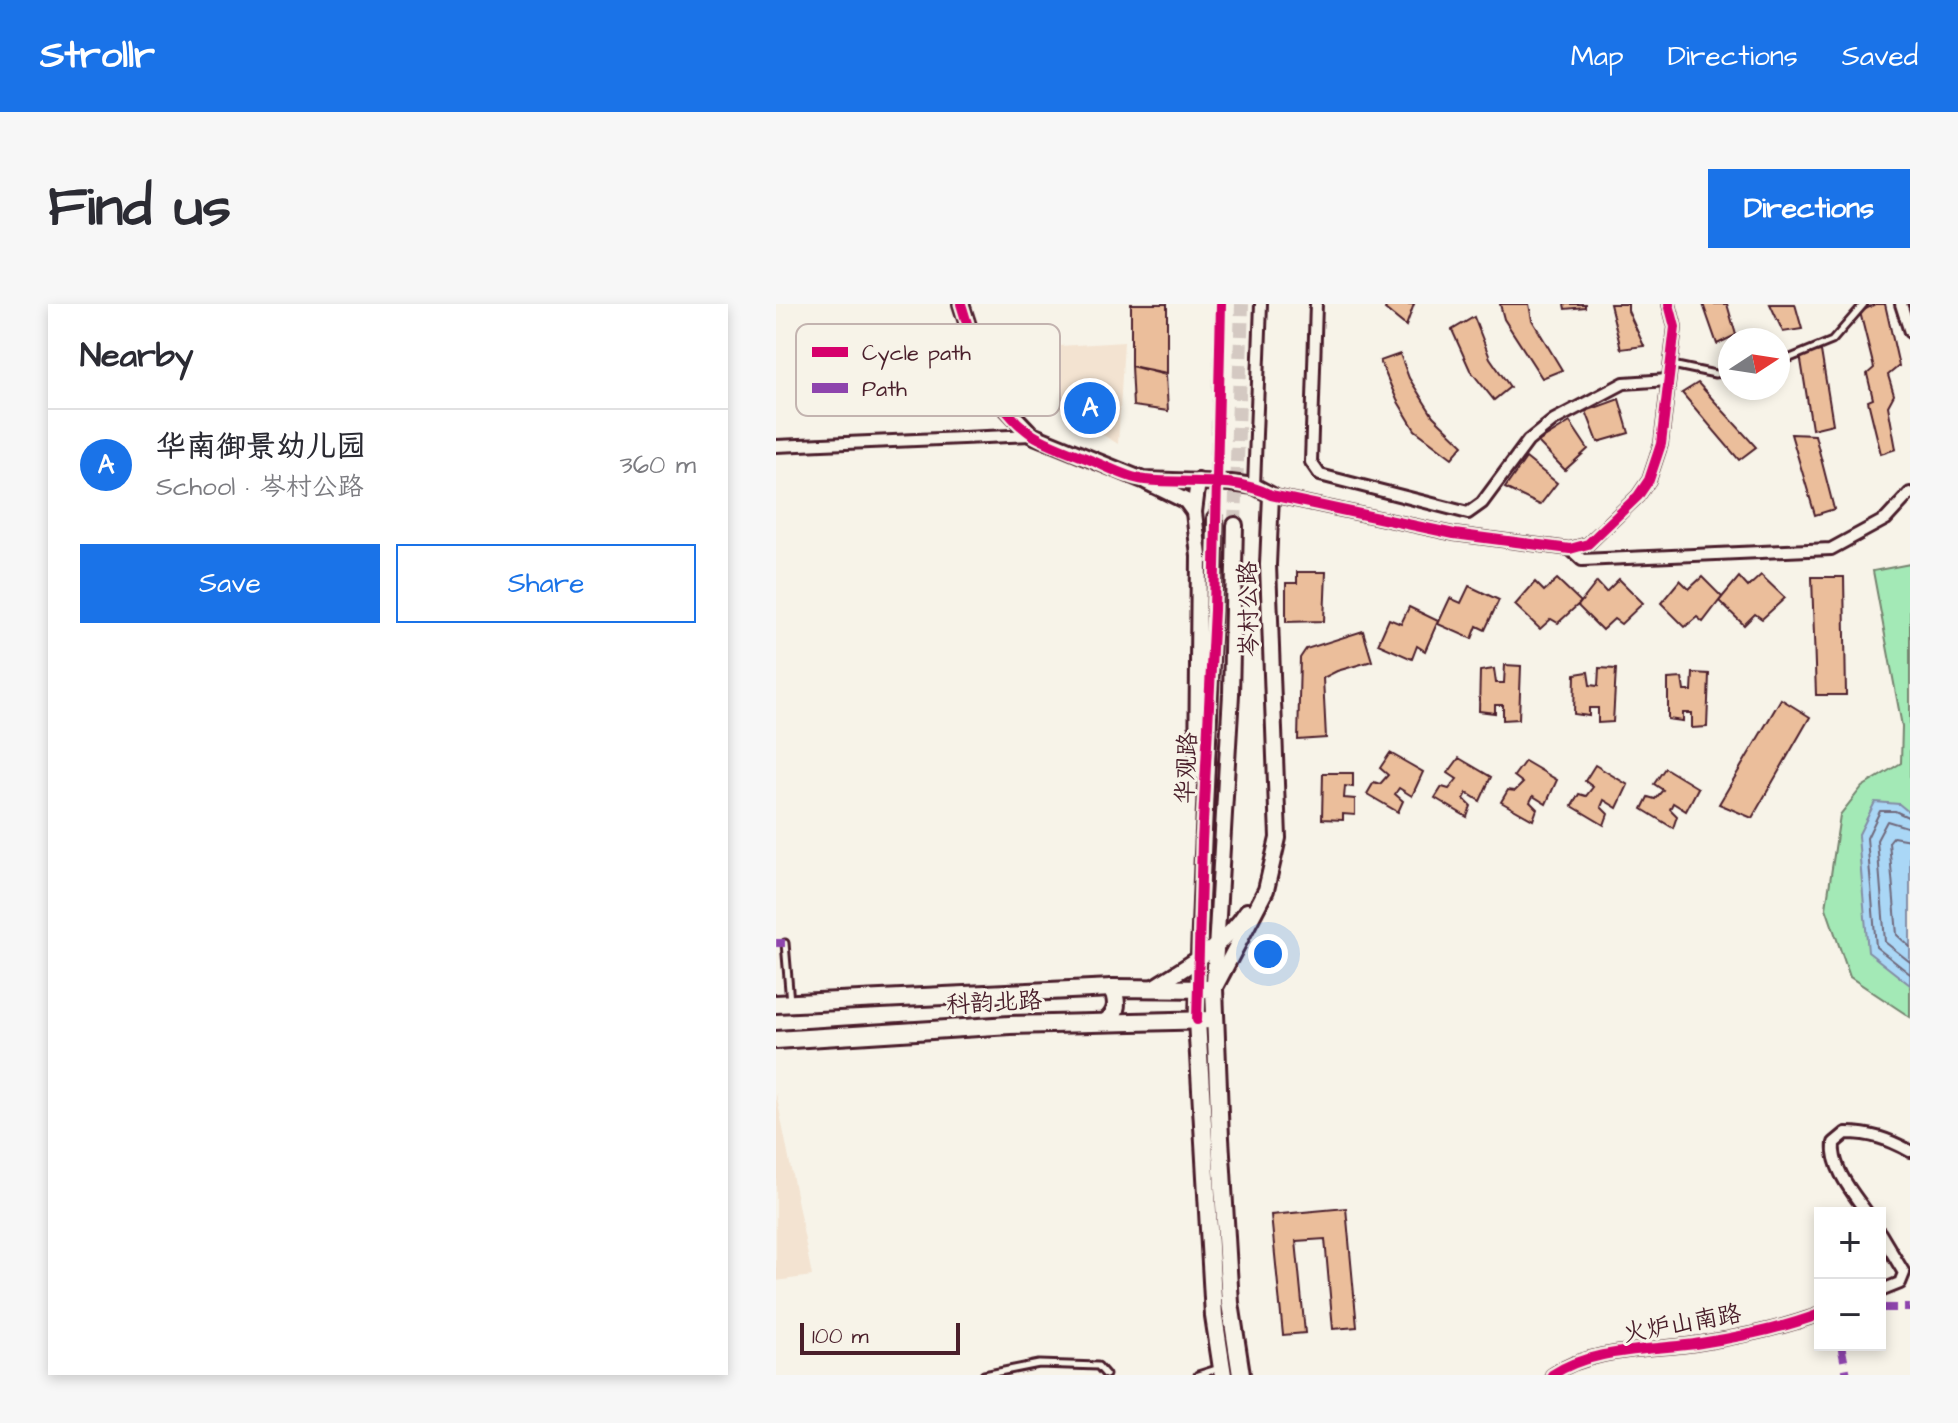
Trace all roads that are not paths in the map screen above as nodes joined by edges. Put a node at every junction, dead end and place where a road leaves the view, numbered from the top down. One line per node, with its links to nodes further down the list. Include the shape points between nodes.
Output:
1 (961, 304): 7 (street)
2 (1261, 304): 18 (street)
3 (1316, 304): 12 (street, via 1311,462 1320,475 1468,513 1482,503 1528,441 1554,420 1624,383)
4 (1669, 304): 10 (street, via 1675,327)
5 (1864, 304): 9 (lane, via 1832,341)
6 (1901, 304): 8 (street)
7 (967, 324)
8 (1910, 332)
9 (1790, 358)
10 (1670, 364): 11 (lane); 12 (street)
11 (1718, 374)
12 (1668, 380): 24 (street, via 1661,444 1649,480 1588,544)
13 (1012, 416): 14 (street)
14 (1032, 435): 15 (street); 16 (street)
15 (776, 446)
16 (1143, 480): 17 (street); 21 (street, via 1186,501)
17 (1198, 481): 18 (street); 21 (street)
18 (1254, 486): 20 (street)
19 (1910, 493): 24 (street, via 1886,519 1831,549 1582,560)
20 (1271, 495): 24 (street, via 1454,534); 25 (street, 岑村公路, via 1268,565)
21 (1194, 512): 26 (street, via 1199,556 1196,744)
22 (1215, 518): 26 (street, 华观路)
23 (1235, 525): 28 (street, 华观路)
24 (1570, 549)
25 (1278, 838): 28 (street, via 1254,899 1241,921); 32 (street, 岑村公路, via 1266,890)
26 (1201, 857): 29 (street, 华观路)
27 (785, 943): 33 (lane)
28 (1216, 943): 29 (street); 32 (street, 华观路)
29 (1199, 959): 30 (street); 32 (street, 华观路)
30 (1154, 987): 31 (main road, 科韵北路); 32 (main road, 科韵北路)
31 (1112, 988): 33 (main road, 科韵北路); 36 (main road, via 1116,1011)
32 (1206, 988): 34 (street, 华观路); 35 (main road, 华观路)
33 (783, 1003)
34 (1197, 1020): 35 (main road, 科韵北路); 36 (main road, 科韵北路); 43 (main road, 华观路, via 1211,1275)
35 (1214, 1020): 47 (main road, 华观路, via 1230,1303)
36 (1106, 1022): 37 (main road, 科韵北路)
37 (776, 1040)
38 (1910, 1151): 39 (street, via 1866,1133 1846,1133 1834,1143 1843,1178)
39 (1863, 1207)
40 (1886, 1243): 41 (street, via 1904,1273 1900,1283)
41 (1886, 1289)
42 (1814, 1316): 48 (street, 火炉山南路, via 1704,1343 1588,1359)
43 (1222, 1372): 46 (lane)
44 (984, 1375): 45 (lane, via 1039,1364 1098,1366)
45 (1106, 1375)
46 (1198, 1375)
47 (1241, 1375)
48 (1552, 1375)

